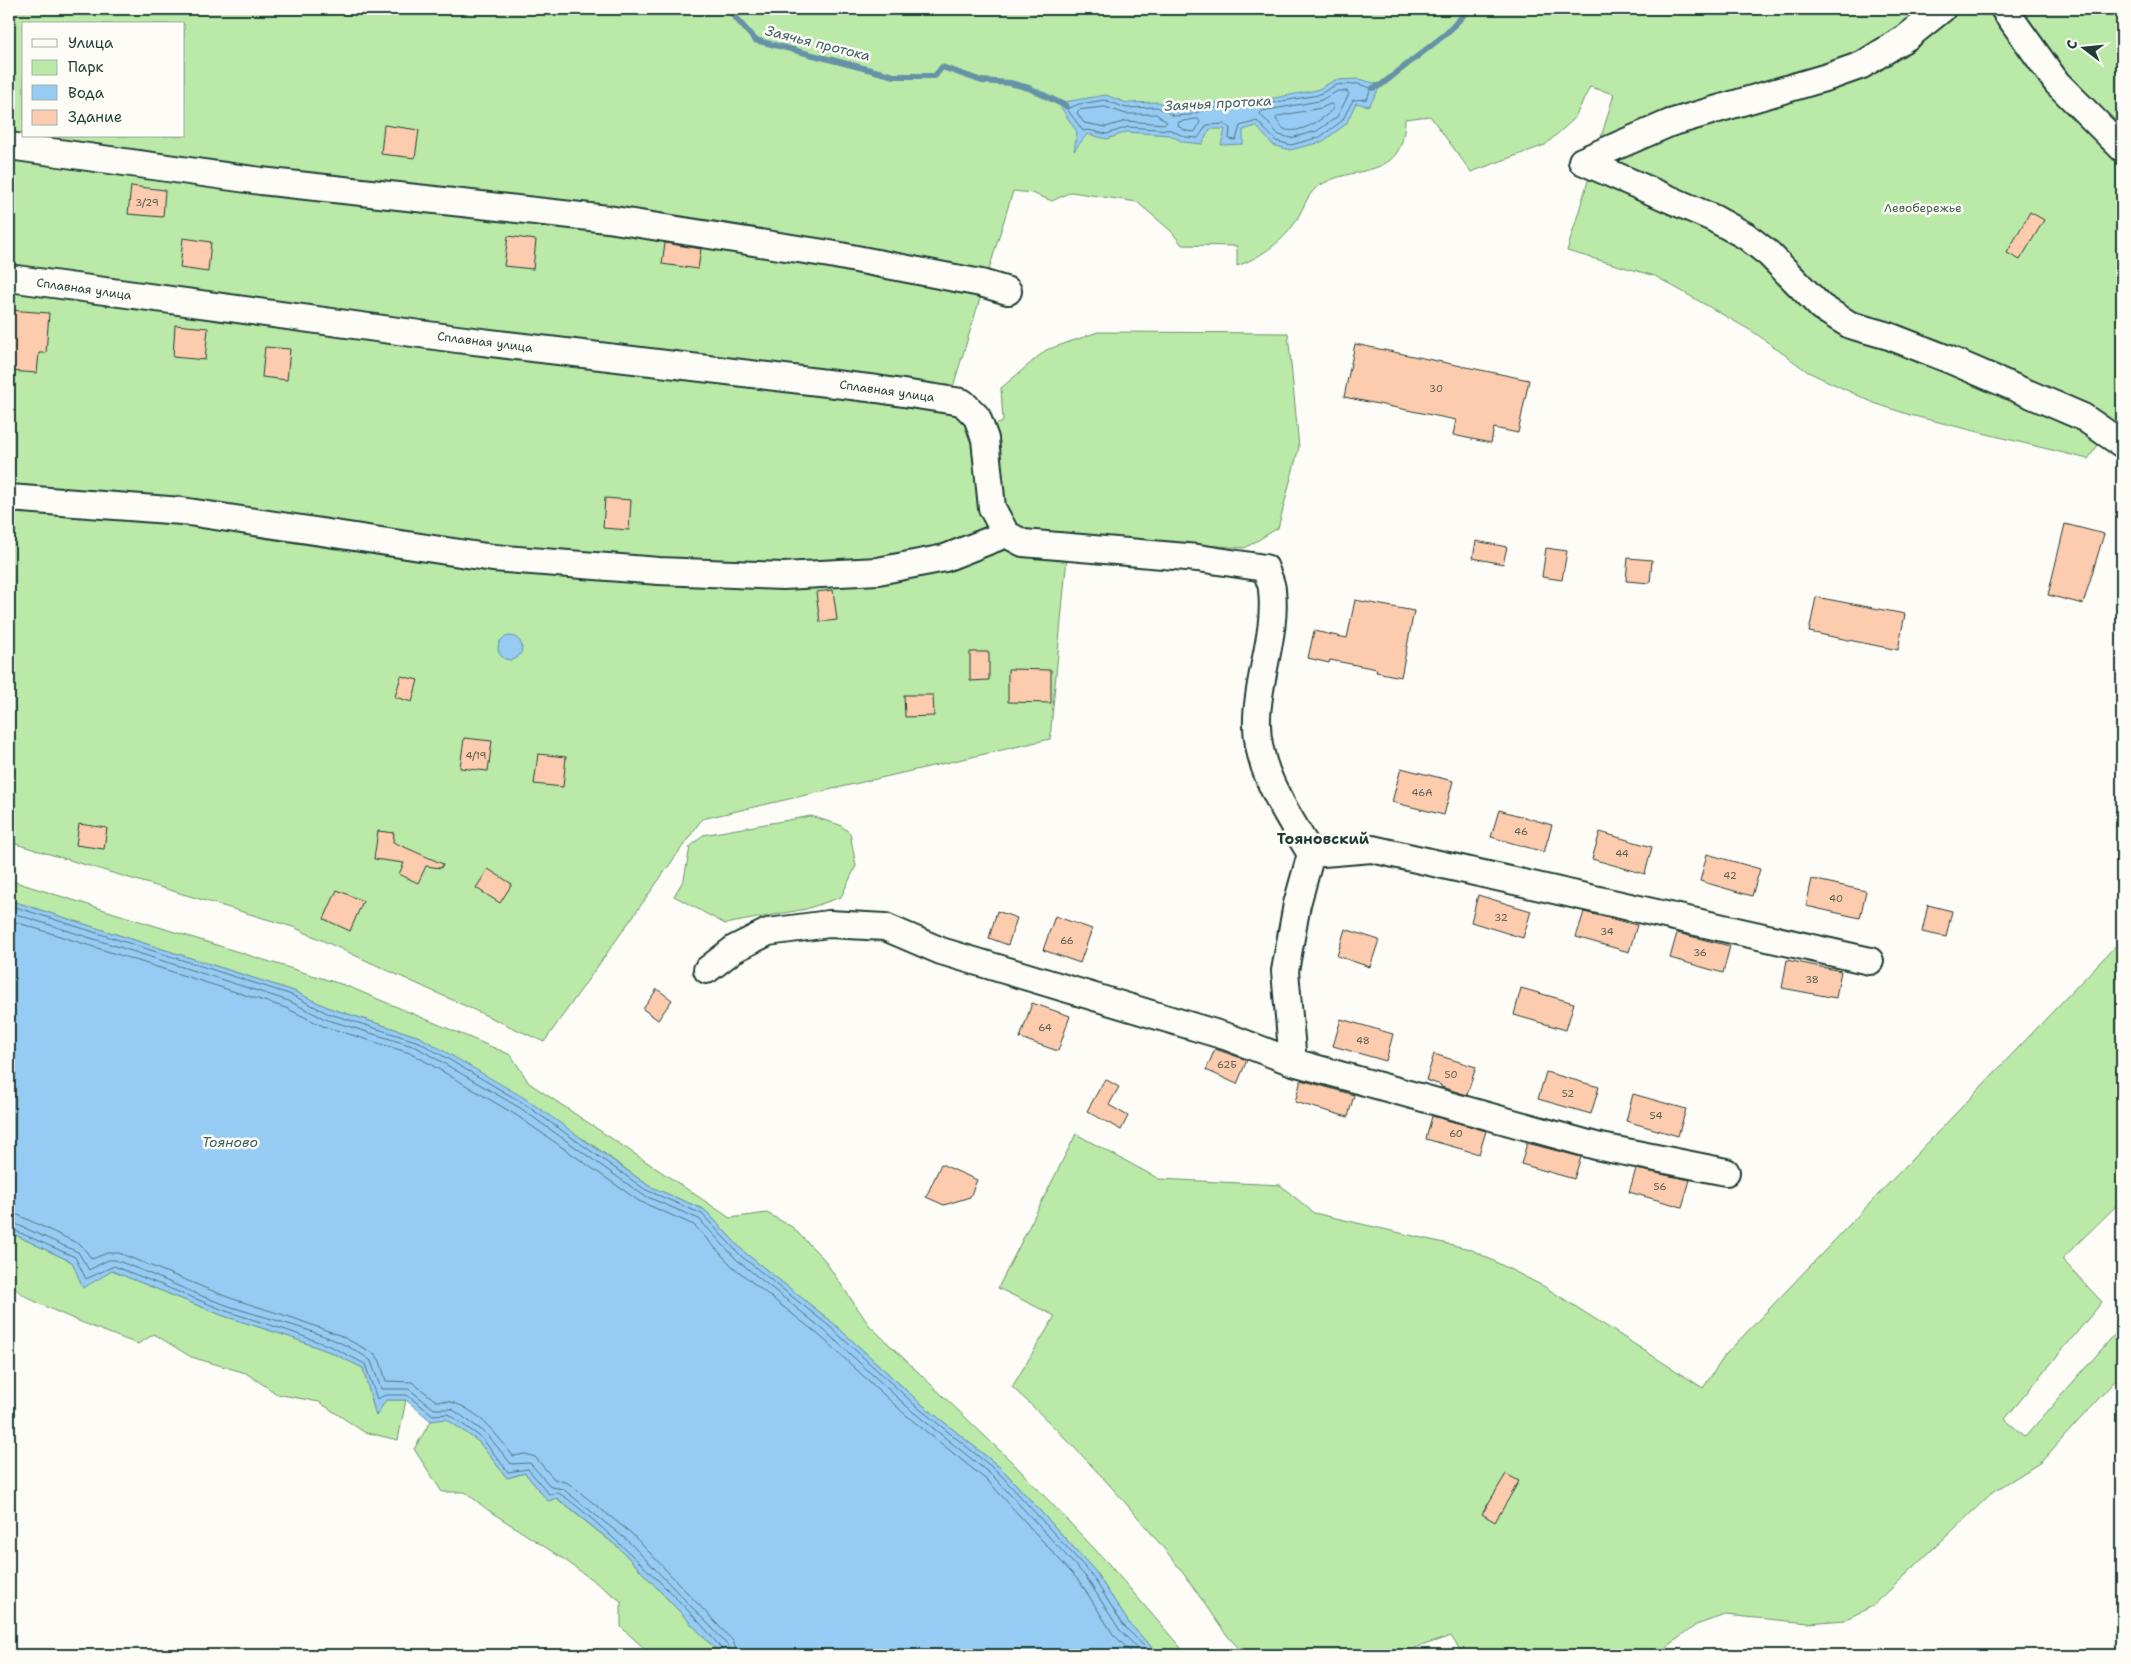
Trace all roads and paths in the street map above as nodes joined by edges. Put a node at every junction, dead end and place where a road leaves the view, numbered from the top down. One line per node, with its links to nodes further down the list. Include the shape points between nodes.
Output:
1 (1942, 9): 7 (street, via 1907,37 1862,65 1670,122 1582,161 1713,218 1746,236 1770,254 1821,307 1850,325 1948,359 2083,417)
2 (2004, 9): 4 (street, via 2058,83)
3 (9, 146): 6 (street, via 261,181 608,219 830,254)
4 (2122, 148)
5 (9, 278): 9 (street, Сплавная улица, via 457,339 962,402 977,417 985,439 992,508)
6 (1008, 291)
7 (2122, 444)
8 (9, 498): 9 (street, via 182,511 492,558 659,571 783,576 888,569 945,558)
9 (1006, 534): 10 (street, via 1023,543 1198,558 1265,568 1272,589 1272,620 1257,719 1263,765)
10 (1311, 854): 11 (street, via 1372,849); 13 (street, via 1297,904 1285,971)
11 (1870, 961)
12 (707, 970): 13 (street, via 734,949 768,932 829,924 885,927 941,951 1228,1036)
13 (1294, 1062): 14 (street, via 1596,1146)
14 (1726, 1172)

